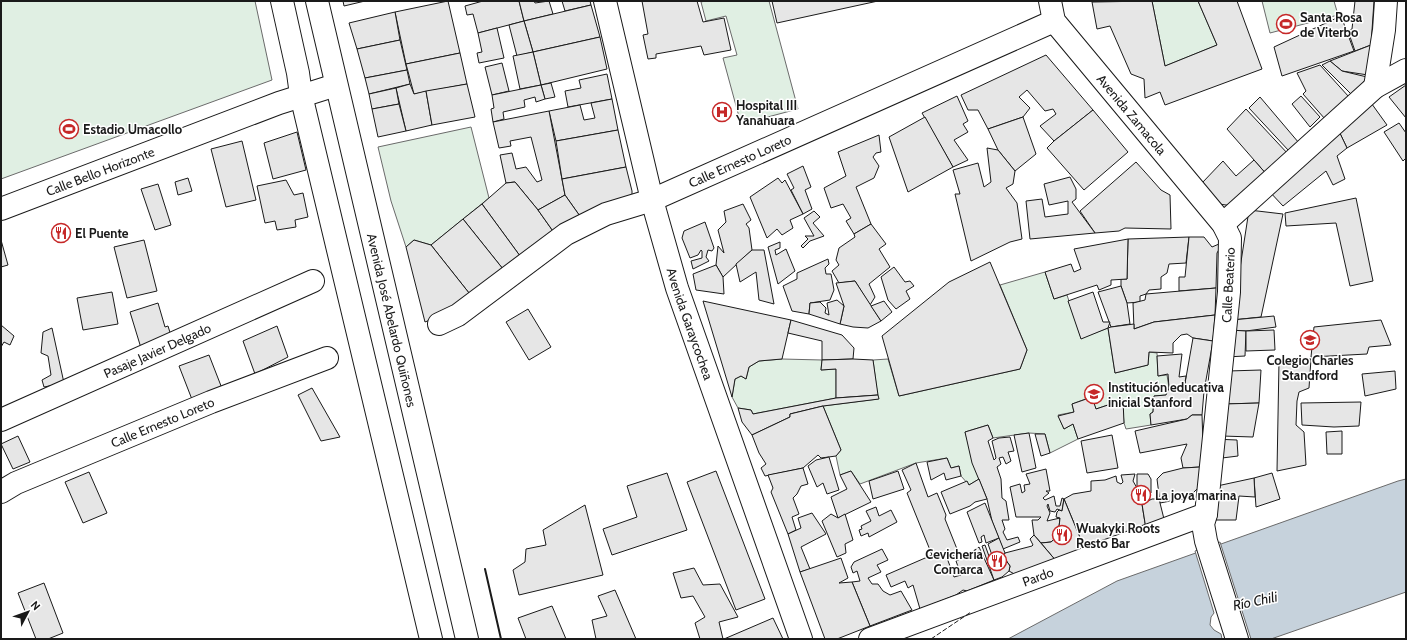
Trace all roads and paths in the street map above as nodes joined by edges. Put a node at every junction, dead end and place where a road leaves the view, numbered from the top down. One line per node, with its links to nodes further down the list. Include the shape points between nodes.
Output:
1 (282, 1): 9 (street, via 298,73)
2 (317, 1): 7 (street, Avenida José Abelardo Quiñones)
3 (605, 1): 10 (street, Avenida Garaycochea)
4 (1386, 1): 8 (street)
5 (1052, 11): 10 (street, Calle Ernesto Loreto); 12 (street, Avenida Zamacola)
6 (1406, 70): 8 (street)
7 (336, 85): 9 (street, Calle Bello Horizonte); 20 (street, Avenida José Abelardo Quiñones)
8 (1375, 87): 12 (street)
9 (300, 96): 11 (street, Calle Bello Horizonte); 19 (street)
10 (652, 200): 14 (street, Calle Ernesto Loreto, via 606,214 566,234 458,315); 21 (street, Avenida Garaycochea, via 677,288)
11 (1, 209)
12 (1223, 224): 18 (street, Calle Beaterio, via 1230,238 1229,292)
13 (313, 281): 16 (street, Pasaje Javier Delgado)
14 (439, 324)
15 (327, 358): 17 (street, Calle Ernesto Loreto, via 211,402 16,483)
16 (1, 420)
17 (1, 492)
18 (1206, 514): 22 (street, Pardo); 23 (street, Calle Beaterio, via 1203,524 1206,541)
19 (431, 639)
20 (467, 639)
21 (801, 639)
22 (870, 639)
23 (1237, 639)

